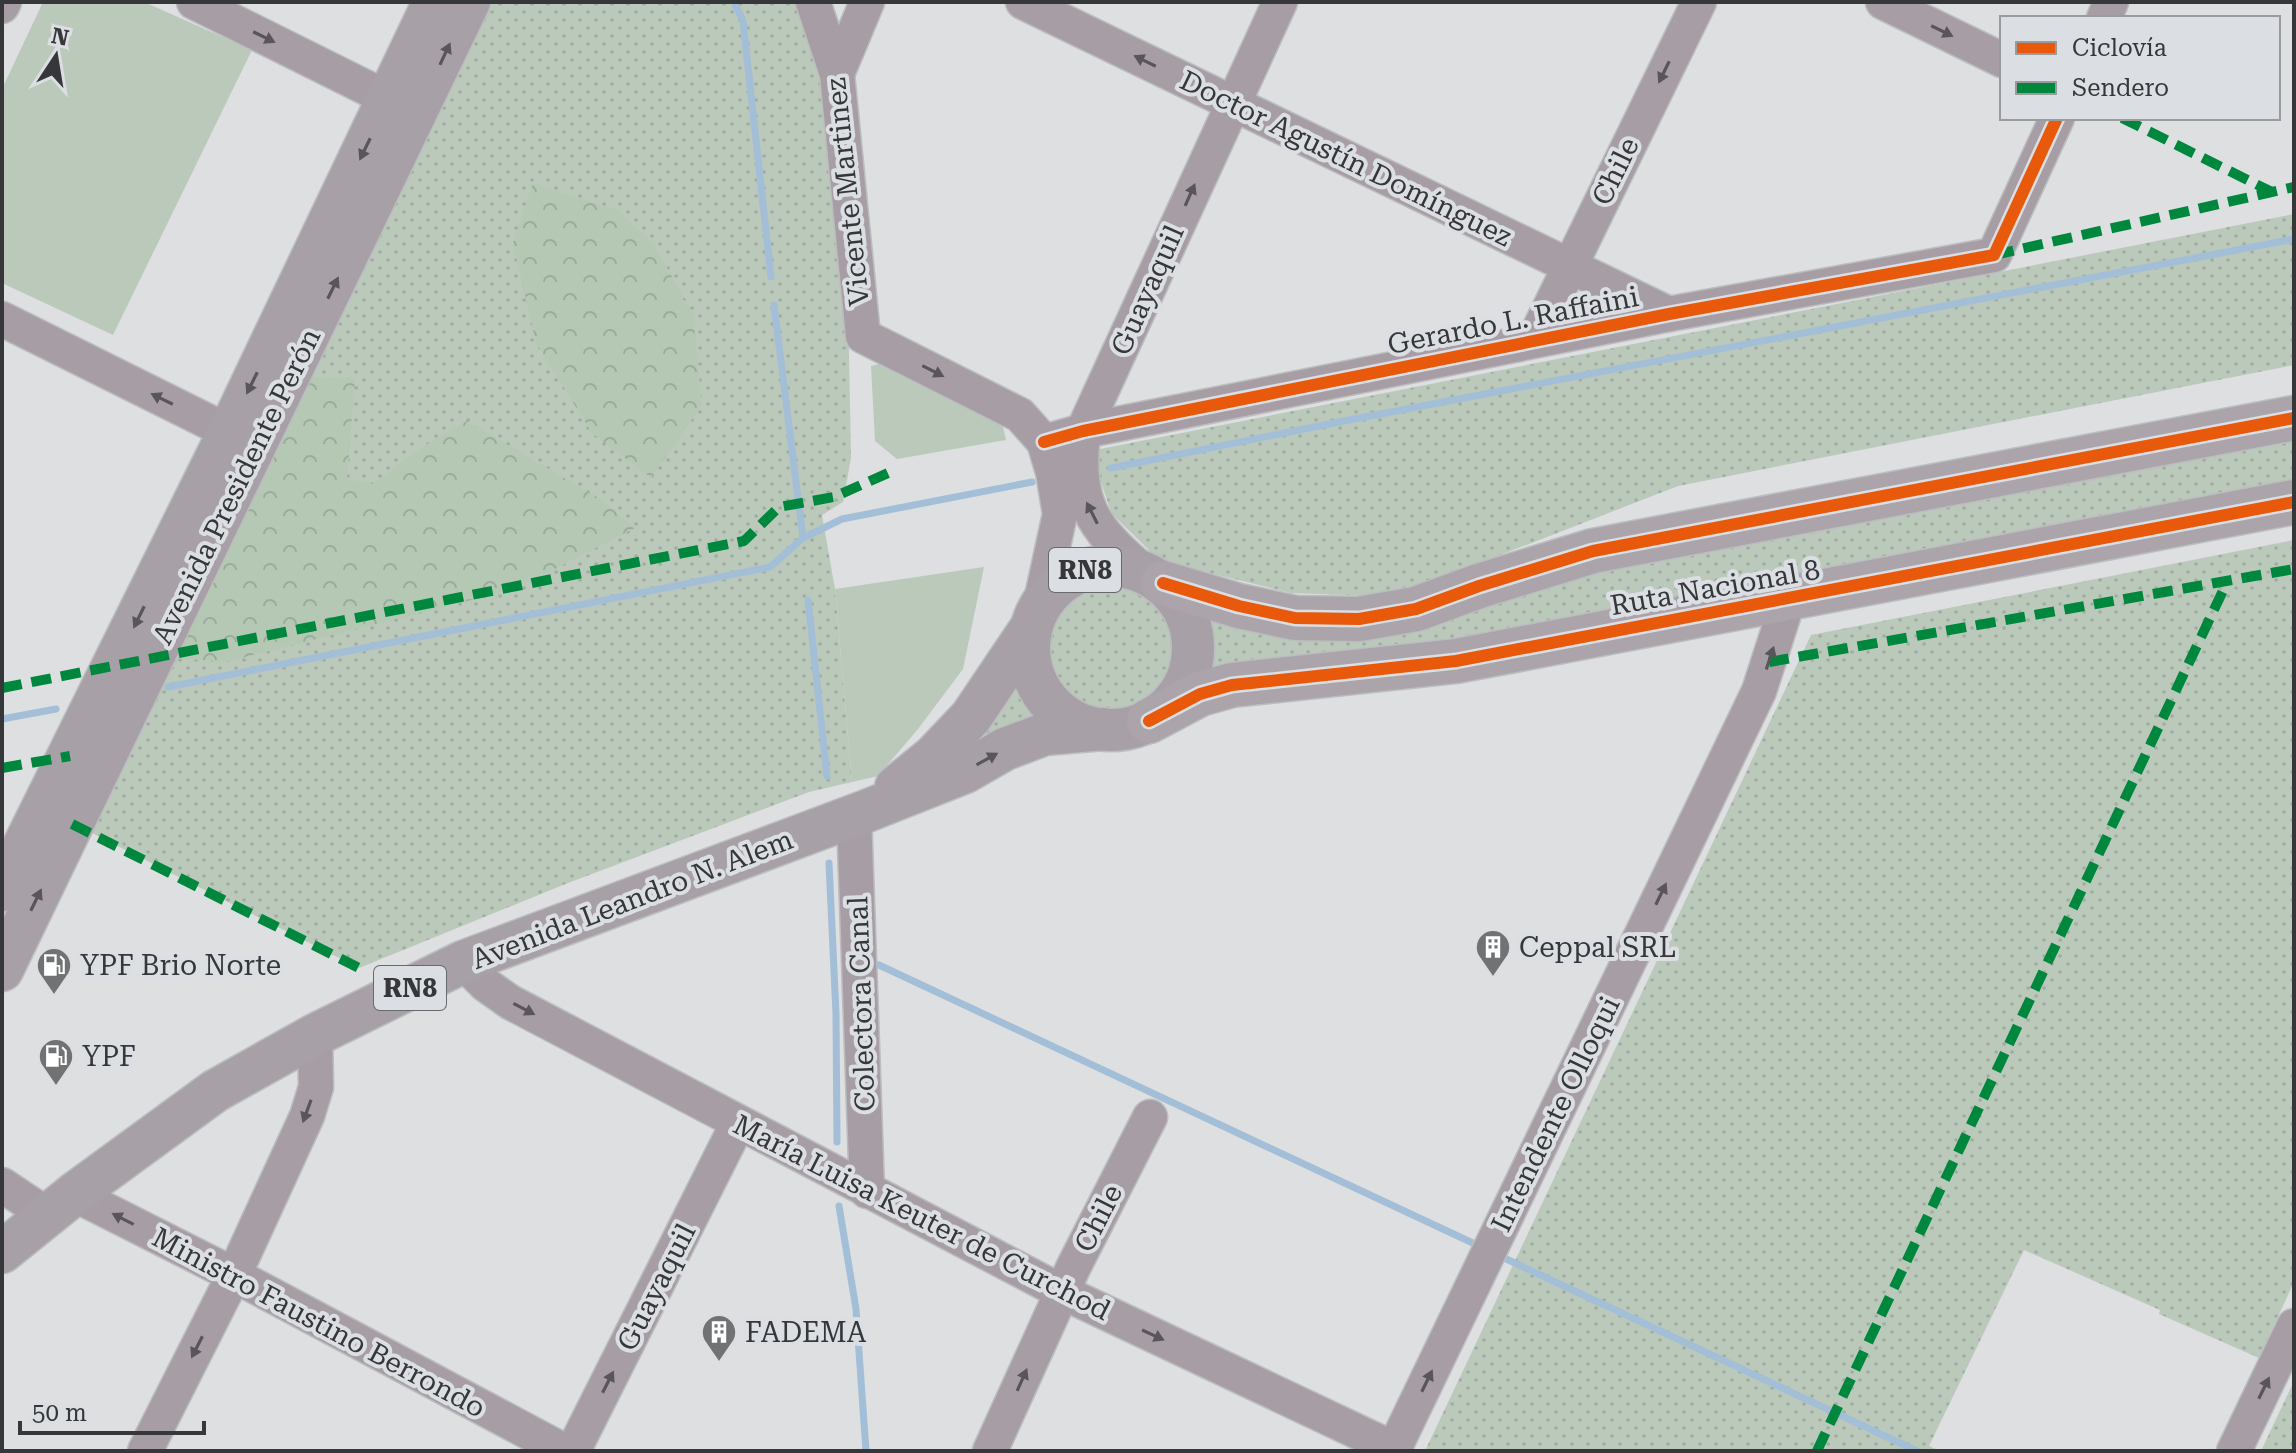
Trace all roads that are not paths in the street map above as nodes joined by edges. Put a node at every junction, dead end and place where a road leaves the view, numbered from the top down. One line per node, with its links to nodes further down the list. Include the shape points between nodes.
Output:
1 (194, 2): 13 (street, one-way to 13)
2 (434, 2): 13 (main road, Avenida Presidente Perón)
3 (469, 2): 13 (main road, Avenida Presidente Perón, one-way to 3)
4 (813, 2): 11 (street, Vicente Martinez)
5 (867, 2): 11 (street)
6 (1023, 2): 12 (street, Doctor Agustín Domínguez, one-way to 6)
7 (1280, 2): 12 (street, Guayaquil)
8 (1699, 2): 15 (street, Chile, one-way to 15)
9 (1883, 2): 10 (street, one-way to 10)
10 (2000, 59)
11 (837, 74): 22 (street, Vicente Martinez, one-way to 22, via 863,336 1020,415)
12 (1232, 103): 15 (street, Doctor Agustín Domínguez); 20 (street, Guayaquil, one-way to 12)
13 (403, 106): 21 (main road, Avenida Presidente Perón)
14 (2056, 120): 16 (street, Gerardo L. Raffaini, via 1994,255)
15 (1569, 266): 16 (street, Doctor Agustín Domínguez); 18 (street, Chile)
16 (1669, 314): 18 (street, Gerardo L. Raffaini)
17 (2, 319): 21 (street, one-way to 17)
18 (1534, 340): 20 (street, Gerardo L. Raffaini)
19 (2294, 418): 24 (highway, Ruta Nacional 8 / RN8, via 1593,551 1416,609 1359,619 1295,618 1239,606)
20 (1083, 431): 22 (street, Gerardo L. Raffaini); 24 (street, Guayaquil, one-way to 20, via 1112,545 1083,495)
21 (243, 439): 30 (main road, Avenida Presidente Perón)
22 (1044, 442): 26 (street, via 1060,514)
23 (2294, 502): 25 (highway, Ruta Nacional 8 / RN8)
24 (1153, 577): 26 (main road, RN8, via 1120,566 1096,566 1055,587); 27 (main road, via 1179,600 1194,644 1183,689)
25 (1789, 598): 27 (highway, Ruta Nacional 8 / RN8, via 1456,661 1232,685 1200,694); 44 (street, Intendente Olloqui, one-way to 25, via 1759,691)
26 (1036, 617): 28 (main road, RN8, via 1029,651 1044,695 1080,724); 29 (main road, Avenida Leandro N. Alem / RN8, via 971,717 934,756)
27 (1149, 721): 28 (main road, RN8, via 1127,729)
28 (1103, 729): 29 (main road, Avenida Leandro N. Alem / RN8, one-way to 28, via 1045,734)
29 (859, 814): 32 (main road, Avenida Leandro N. Alem / RN8); 38 (street, Colectora Canal)
30 (58, 816): 31 (main road, Avenida Presidente Perón); 33 (main road, Avenida Presidente Perón, one-way to 30)
31 (2, 890)
32 (463, 962): 34 (main road, Avenida Leandro N. Alem / RN8); 36 (street, María Luisa Keuter de Curchod, one-way to 36, via 510,1002)
33 (2, 970)
34 (315, 1035): 39 (main road, Avenida Leandro N. Alem / RN8, via 215,1091); 41 (street, one-way to 41, via 316,1087 307,1116)
35 (1150, 1117): 42 (street, Chile)
36 (738, 1123): 38 (street, María Luisa Keuter de Curchod); 47 (street, Guayaquil, one-way to 36)
37 (2, 1185): 39 (street, Ministro Faustino Berrondo)
38 (867, 1191): 42 (street, María Luisa Keuter de Curchod)
39 (60, 1204): 40 (main road, Avenida Leandro N. Alem / RN8); 41 (street, Ministro Faustino Berrondo, one-way to 39)
40 (2, 1252)
41 (234, 1275): 45 (street, one-way to 45); 46 (street, Ministro Faustino Berrondo)
42 (1062, 1292): 44 (street, María Luisa Keuter de Curchod, one-way to 44); 48 (street, Chile, one-way to 42)
43 (2294, 1326): 49 (street, one-way to 43)
44 (1394, 1450)
45 (145, 1451)
46 (564, 1451)
47 (573, 1451)
48 (990, 1451)
49 (2234, 1451)

